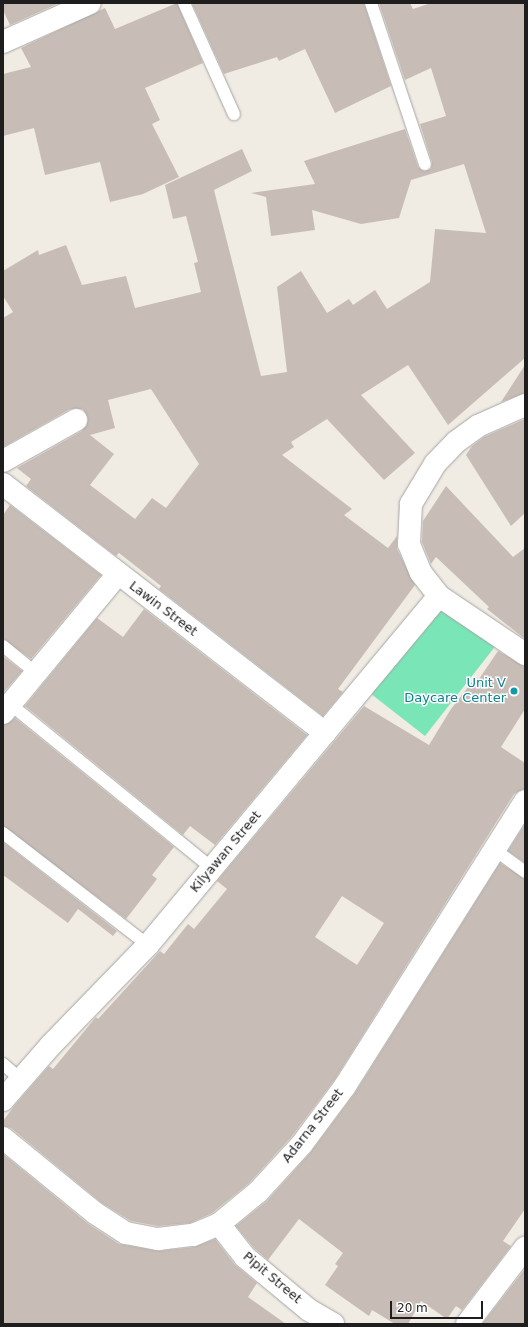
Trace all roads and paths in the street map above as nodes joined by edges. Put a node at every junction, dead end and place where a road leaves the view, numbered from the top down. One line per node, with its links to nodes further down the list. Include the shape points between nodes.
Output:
1 (90, 3): 4 (street)
2 (184, 3): 5 (lane)
3 (370, 3): 6 (lane)
4 (3, 42)
5 (234, 114)
6 (425, 164)
7 (525, 405): 12 (street, via 478,426 456,442 435,464 411,504 409,544 421,573)
8 (76, 420): 9 (street)
9 (3, 461)
10 (3, 484): 11 (street, Lawin Street)
11 (117, 575): 15 (street); 17 (street, Lawin Street)
12 (439, 596): 14 (street); 17 (street, Kilyawan Street)
13 (3, 646): 15 (lane)
14 (525, 654)
15 (36, 673): 16 (street)
16 (7, 708): 21 (lane)
17 (325, 733): 21 (street, Kilyawan Street)
18 (525, 801): 20 (street, Adarna Street)
19 (3, 833): 23 (lane)
20 (495, 850): 22 (lane); 28 (street, Adarna Street, via 345,1086 302,1144 258,1192)
21 (213, 869): 23 (street, Kilyawan Street)
22 (525, 872)
23 (148, 945): 25 (street, Kilyawan Street)
24 (3, 1064): 25 (lane)
25 (20, 1079): 26 (street, Kilyawan Street)
26 (3, 1100)
27 (3, 1138): 28 (street, Adarna Street, via 95,1213 126,1233 158,1239 193,1235)
28 (219, 1224): 30 (street, Pipit Street, via 245,1256)
29 (525, 1248): 32 (street)
30 (305, 1317): 31 (street, Pipit Street)
31 (333, 1324)
32 (467, 1324)

